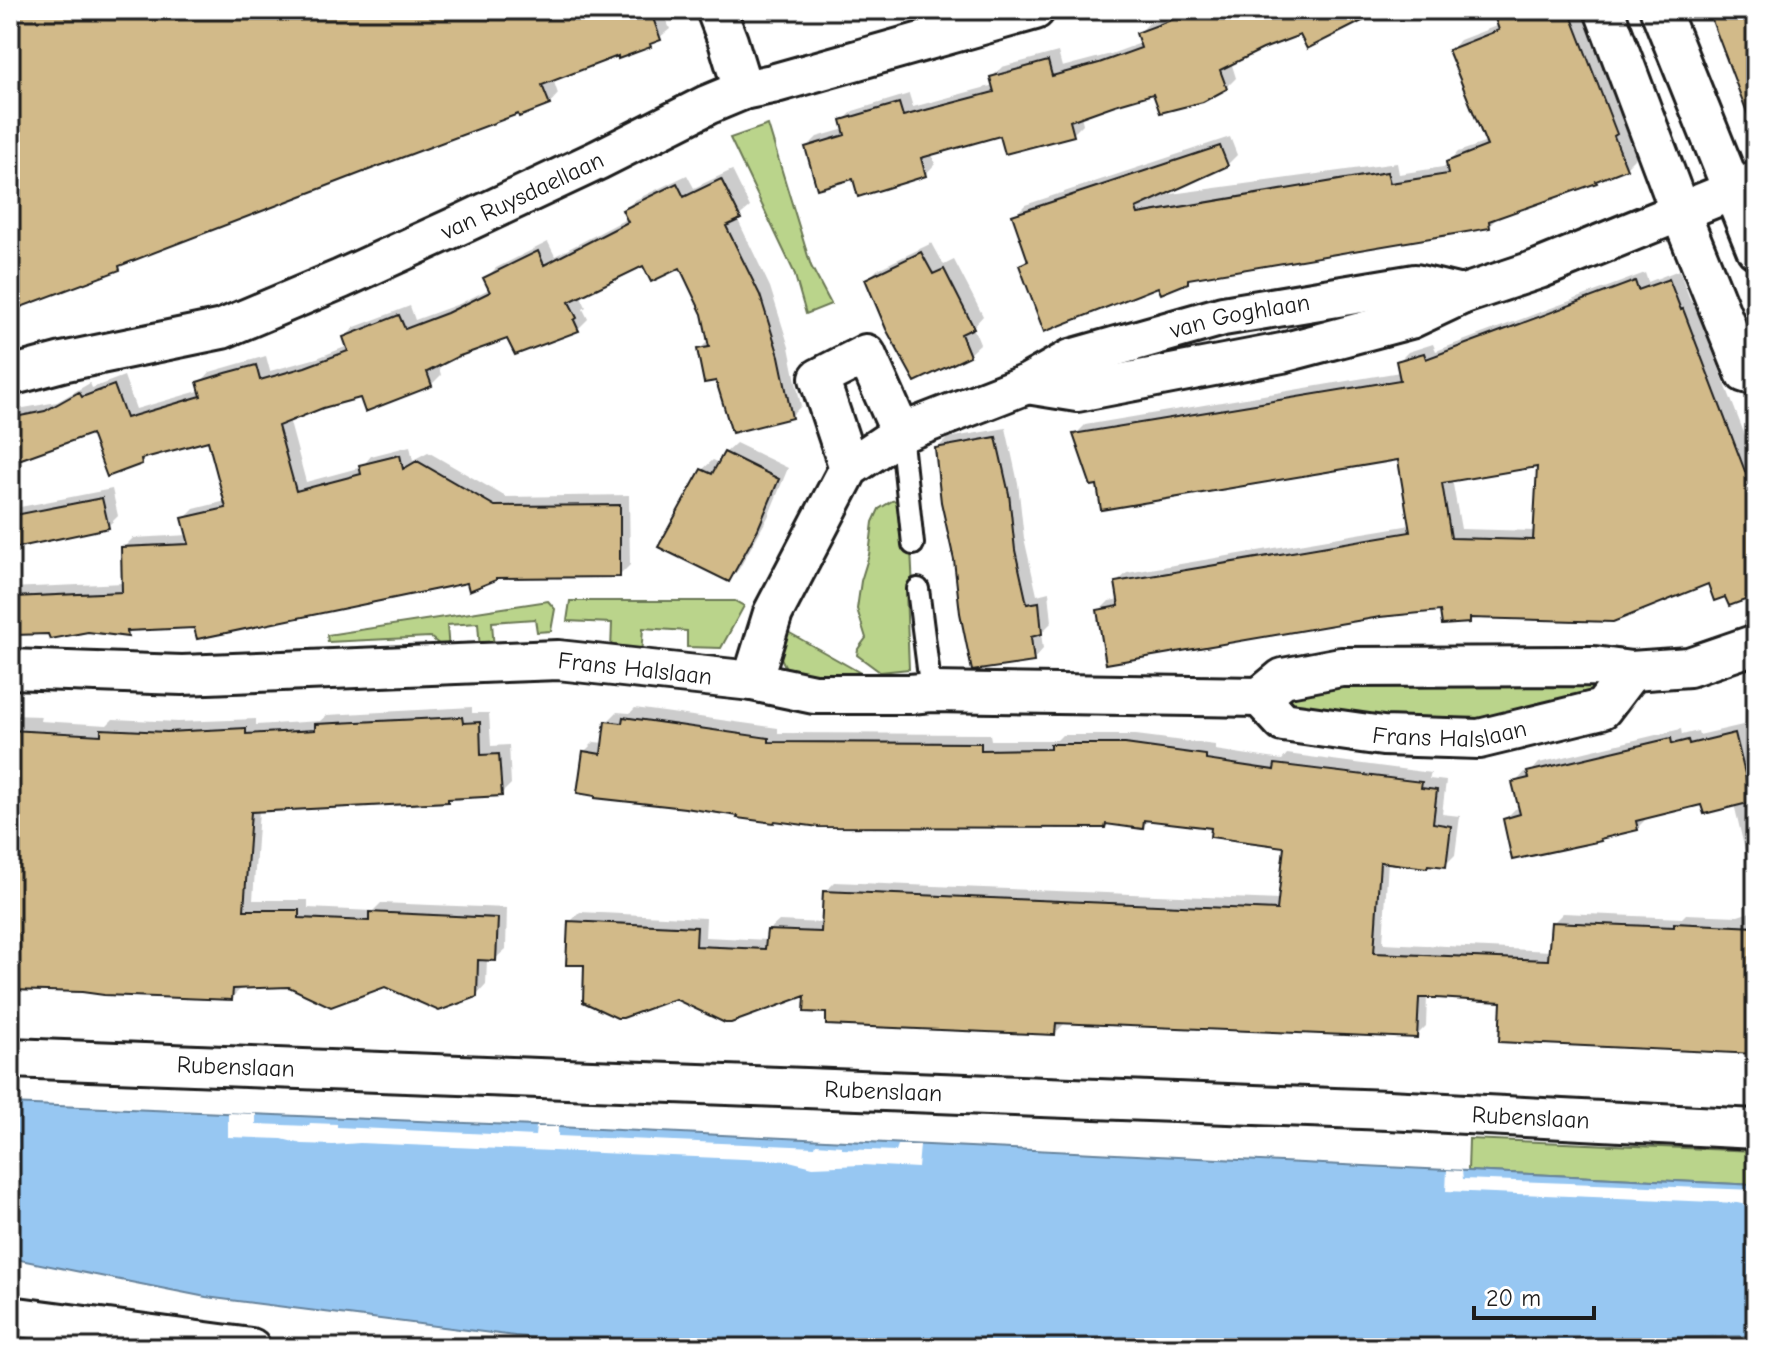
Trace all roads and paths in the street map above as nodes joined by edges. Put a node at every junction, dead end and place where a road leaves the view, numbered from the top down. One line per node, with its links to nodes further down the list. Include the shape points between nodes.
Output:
1 (716, 10): 5 (street)
2 (1035, 10): 5 (street, van Ruysdaellaan)
3 (1604, 10): 7 (street)
4 (1660, 10): 6 (street)
5 (743, 90): 10 (street, van Ruysdaellaan, via 466,222 222,329)
6 (1744, 185): 7 (street, van Goghlaan); 8 (street)
7 (1680, 212): 9 (street, via 1745,373); 11 (street, van Goghlaan, via 1461,295 1415,284 1223,316 1071,359 1027,384)
8 (1756, 249)
9 (1756, 375)
10 (10, 376)
11 (901, 433): 12 (street, van Goghlaan); 12 (street, via 866,354 819,378); 13 (lane)
12 (849, 468): 18 (street, van Goghlaan, via 773,613)
13 (913, 544)
14 (918, 589): 19 (lane)
15 (1756, 644): 17 (street, via 1689,667)
16 (10, 669): 18 (street, Frans Halslaan, via 182,675 558,660)
17 (1631, 671): 20 (street, via 1594,666 1341,667 1283,678); 20 (street, Frans Halslaan, via 1602,709 1479,739 1383,736 1283,722)
18 (752, 681): 19 (street, Frans Halslaan, via 814,694)
19 (931, 692): 20 (street, Frans Halslaan)
20 (1260, 697)
21 (10, 1058): 22 (street, Rubenslaan, via 1388,1110)
22 (1756, 1129)
23 (10, 1316): 24 (street)
24 (251, 1348)

